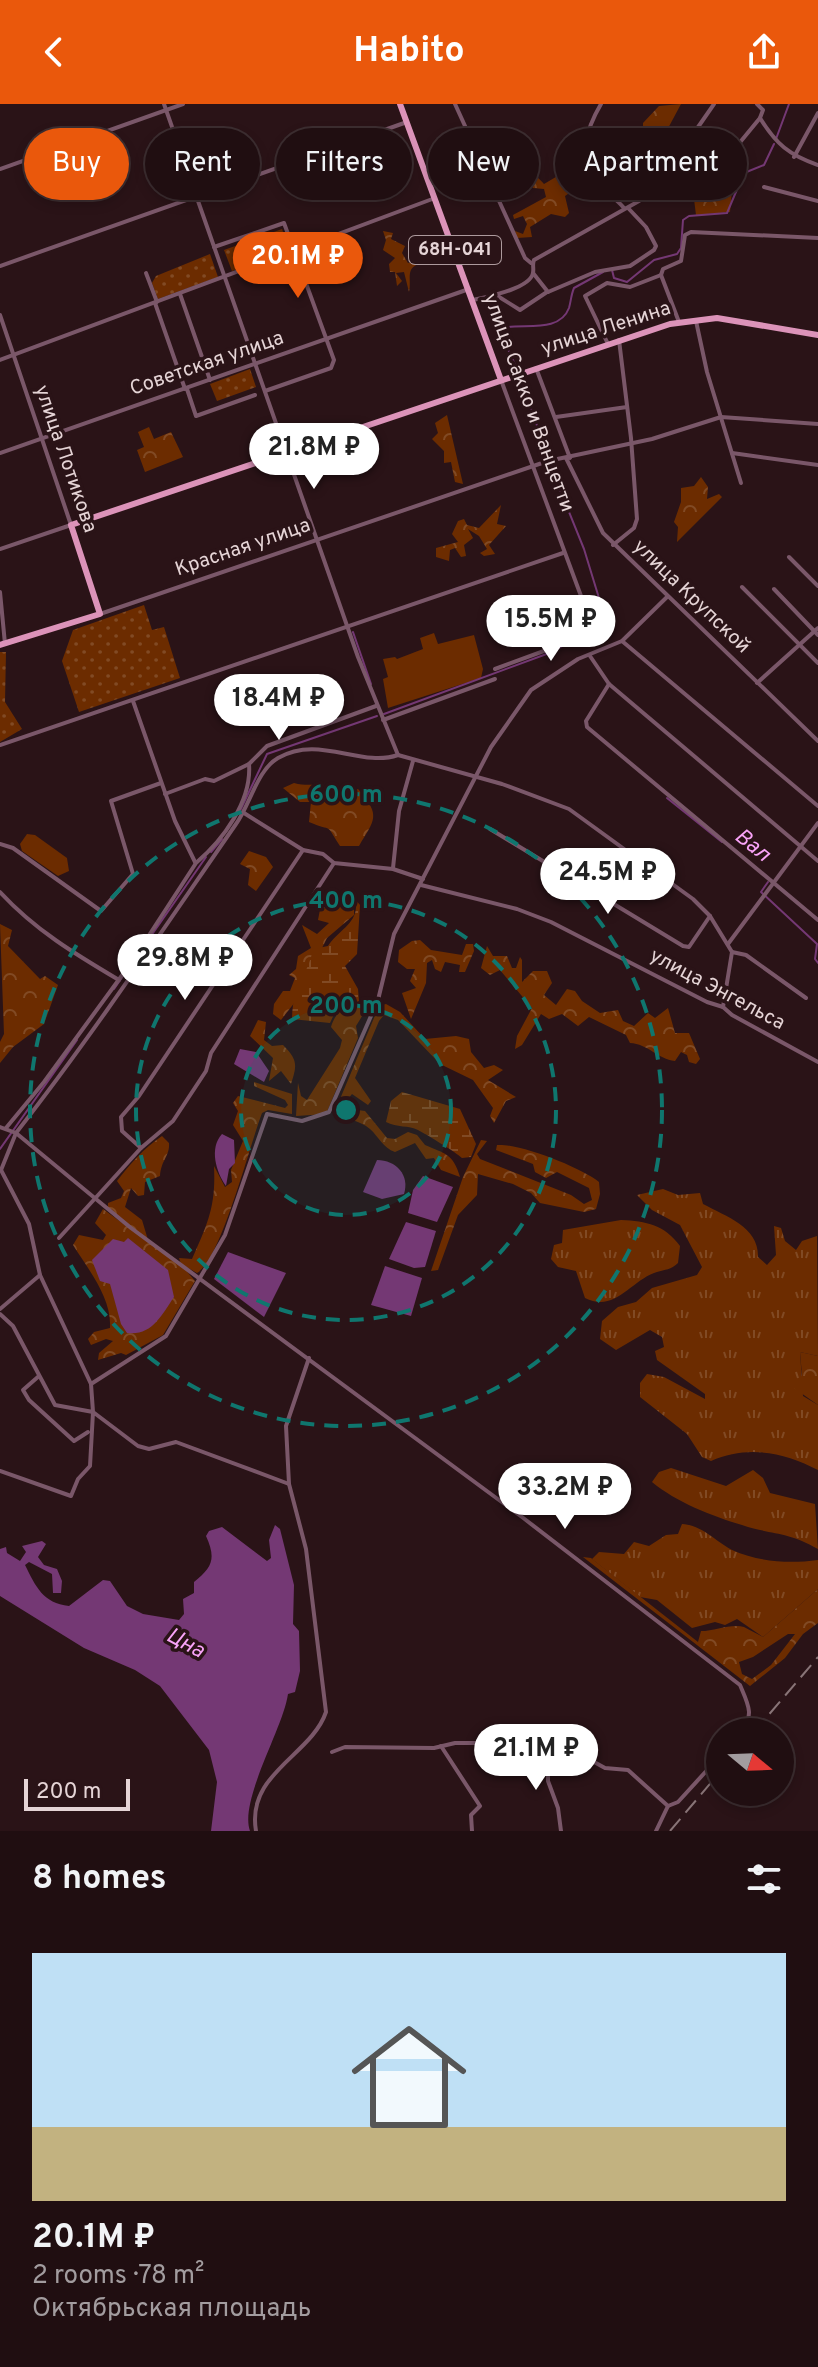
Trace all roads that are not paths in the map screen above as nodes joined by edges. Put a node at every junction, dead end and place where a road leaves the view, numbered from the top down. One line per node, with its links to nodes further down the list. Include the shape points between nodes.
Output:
1 (183, 104): 7 (street)
2 (400, 104): 10 (main road, улица Сакко и Ванцетти / 68Н-041)
3 (455, 104): 30 (street)
4 (601, 104): 26 (street, via 587,139 586,167 598,185)
5 (713, 104): 12 (street)
6 (757, 104): 9 (street, via 763,110)
7 (166, 107): 11 (street); 16 (street)
8 (818, 113): 14 (street)
9 (760, 118): 13 (street); 14 (street, via 775,143)
10 (407, 122): 17 (street); 18 (main road, улица Сакко и Ванцетти / 68Н-041)
11 (173, 128)
12 (697, 128)
13 (747, 134)
14 (794, 157): 15 (street)
15 (818, 165)
16 (0, 169)
17 (260, 174)
18 (428, 179)
19 (764, 187): 25 (street)
20 (187, 200): 31 (street)
21 (197, 200): 28 (street)
22 (430, 200): 29 (street)
23 (436, 200): 36 (main road, улица Сакко и Ванцетти / 68Н-041)
24 (637, 200): 26 (street)
25 (818, 201)
26 (627, 208): 30 (street); 37 (street, via 646,227 654,250 630,266 595,272)
27 (818, 238): 34 (street, via 691,232 685,235 681,261)
28 (214, 247): 29 (street, via 284,223); 35 (street)
29 (296, 252): 35 (street); 46 (street)
30 (531, 263): 33 (street)
31 (0, 266)
32 (146, 273): 41 (street)
33 (533, 273): 37 (street); 39 (street)
34 (661, 275): 44 (street); 48 (street, via 630,287 607,283 586,294)
35 (225, 278): 38 (street); 51 (street)
36 (469, 289): 40 (main road, улица Сакко и Ванцетти / 68Н-041); 46 (street, Советская улица)
37 (548, 292): 39 (street, via 520,310)
38 (180, 294): 41 (street); 53 (street)
39 (496, 295): 40 (street)
40 (473, 300): 54 (main road, улица Сакко и Ванцетти / 68Н-041)
41 (156, 303): 49 (street); 55 (street)
42 (0, 315): 49 (street, улица Лотикова)
43 (695, 319): 44 (main road, улица Ленина); 45 (main road, улица Ленина); 60 (street)
44 (679, 322): 47 (main road, улица Ленина)
45 (818, 335)
46 (327, 339): 51 (street, Советская улица); 56 (street, via 334,360 331,368)
47 (619, 340): 48 (main road, улица Ленина); 58 (street)
48 (608, 344): 52 (main road, улица Ленина)
49 (13, 355): 50 (street); 62 (street, улица Лотикова)
50 (0, 360)
51 (256, 364): 53 (street, Советская улица); 56 (street)
52 (536, 368): 54 (main road, улица Ленина); 59 (street, улица Крупской)
53 (210, 380): 55 (street, Советская улица)
54 (501, 380): 64 (main road, улица Ленина); 69 (street, улица Сакко и Ванцетти)
55 (186, 389): 57 (street, via 196,416); 62 (street, Советская улица)
56 (265, 391): 64 (street)
57 (255, 395)
58 (627, 407): 59 (street); 63 (street)
59 (556, 417): 67 (street, улица Крупской)
60 (721, 417): 61 (street); 63 (street, Красная улица); 66 (street)
61 (818, 424)
62 (42, 439): 65 (street, Советская улица); 71 (street, улица Лотикова)
63 (630, 444): 67 (street, Красная улица); 73 (street, via 637,519)
64 (285, 452): 71 (main road, улица Ленина); 72 (street)
65 (0, 453)
66 (732, 453): 68 (street); 70 (street)
67 (568, 458): 69 (street, Красная улица); 73 (street, улица Крупской, via 597,523)
68 (818, 465)
69 (533, 466): 72 (street, Красная улица); 75 (street, улица Сакко и Ванцетти)
70 (741, 483)
71 (71, 525): 74 (street, улица Ленина); 82 (main road, улица Лотикова)
72 (317, 539): 82 (street, Красная улица); 83 (street)
73 (613, 545): 81 (street, улица Крупской)
74 (0, 549)
75 (563, 553): 83 (street); 90 (street, улица Сакко и Ванцетти, via 591,623 552,648)
76 (789, 557): 77 (street)
77 (818, 586)
78 (742, 587): 86 (street)
79 (774, 589): 84 (street)
80 (0, 592): 87 (street)
81 (667, 597): 85 (street); 92 (street, улица Крупской)
82 (100, 614): 87 (main road)
83 (348, 628): 94 (street); 95 (street)
84 (817, 631): 86 (street, via 805,635)
85 (622, 641): 88 (street); 105 (street)
86 (800, 644): 89 (street); 92 (street)
87 (2, 645)
88 (590, 656): 93 (street); 102 (street, via 562,667 531,690)
89 (818, 663)
90 (495, 669)
91 (495, 679): 96 (street)
92 (757, 683): 97 (street, улица Крупской)
93 (609, 684): 110 (street); 117 (street, via 587,727)
94 (133, 701): 98 (street); 103 (street)
95 (376, 706): 96 (street); 101 (street, via 267,746)
96 (383, 720): 99 (street)
97 (818, 741)
98 (0, 745)
99 (398, 755): 100 (street); 106 (street, via 384,758 311,748 276,759)
100 (413, 761): 102 (street); 115 (street, via 399,811)
101 (249, 764): 104 (street, via 214,781 205,779); 113 (street, via 247,792 223,833)
102 (474, 776): 116 (street); 119 (street, via 569,809)
103 (161, 783): 104 (street); 109 (street, via 111,801 133,874 101,911)
104 (165, 794): 113 (street)
105 (818, 806)
106 (244, 813): 111 (street, улица Энгельса); 127 (street, via 159,939)
107 (818, 823): 110 (street)
108 (490, 829): 119 (street, via 683,946 689,947)
109 (0, 844)
110 (800, 846): 112 (street); 117 (street)
111 (303, 850): 114 (street, улица Энгельса, via 323,854); 128 (street, via 121,1117 122,1131)
112 (818, 861)
113 (196, 863): 123 (street)
114 (334, 863): 115 (street, улица Энгельса); 128 (street, via 173,1121)
115 (393, 869): 116 (street, улица Энгельса)
116 (422, 882): 125 (street, улица Энгельса, via 551,922); 133 (street, via 394,934 378,1000 329,1112 302,1121 267,1114 225,1235)
117 (773, 882): 120 (street); 121 (street)
118 (0, 892): 123 (street, via 57,944)
119 (710, 916): 121 (street)
120 (818, 920)
121 (728, 944): 122 (street)
122 (732, 952): 124 (street, via 746,955); 125 (street)
123 (119, 980): 127 (street)
124 (806, 998)
125 (723, 1007): 126 (street, улица Энгельса)
126 (818, 1062)
127 (9, 1130): 129 (street); 130 (street)
128 (141, 1148): 130 (street)
129 (1, 1170): 132 (street, via 29,1224)
130 (95, 1199): 131 (street); 133 (street)
131 (59, 1238)
132 (40, 1275): 134 (street); 137 (street)
133 (201, 1278): 135 (street); 137 (street, via 166,1336)
134 (0, 1311): 136 (street)
135 (309, 1358): 141 (street, via 286,1426); 142 (street, via 740,1685)
136 (39, 1376): 138 (street, via 60,1408); 139 (street, via 23,1390 29,1400 74,1441)
137 (91, 1384): 138 (street)
138 (93, 1412): 139 (street); 141 (street, via 138,1446 149,1449 176,1442)
139 (89, 1430): 140 (street, via 90,1466 71,1496)
140 (0, 1471)
141 (289, 1484): 148 (street, via 306,1549 326,1712 271,1776 259,1799)
142 (750, 1718)
143 (441, 1746): 144 (street, via 360,1746); 145 (street, via 491,1743); 149 (street, via 480,1806 471,1815)
144 (332, 1752)
145 (548, 1752): 147 (street, via 628,1770); 150 (street, via 548,1781)
146 (706, 1771): 147 (street)
147 (668, 1806): 151 (street)
148 (256, 1831)
149 (472, 1831)
150 (561, 1831)
151 (656, 1831)

